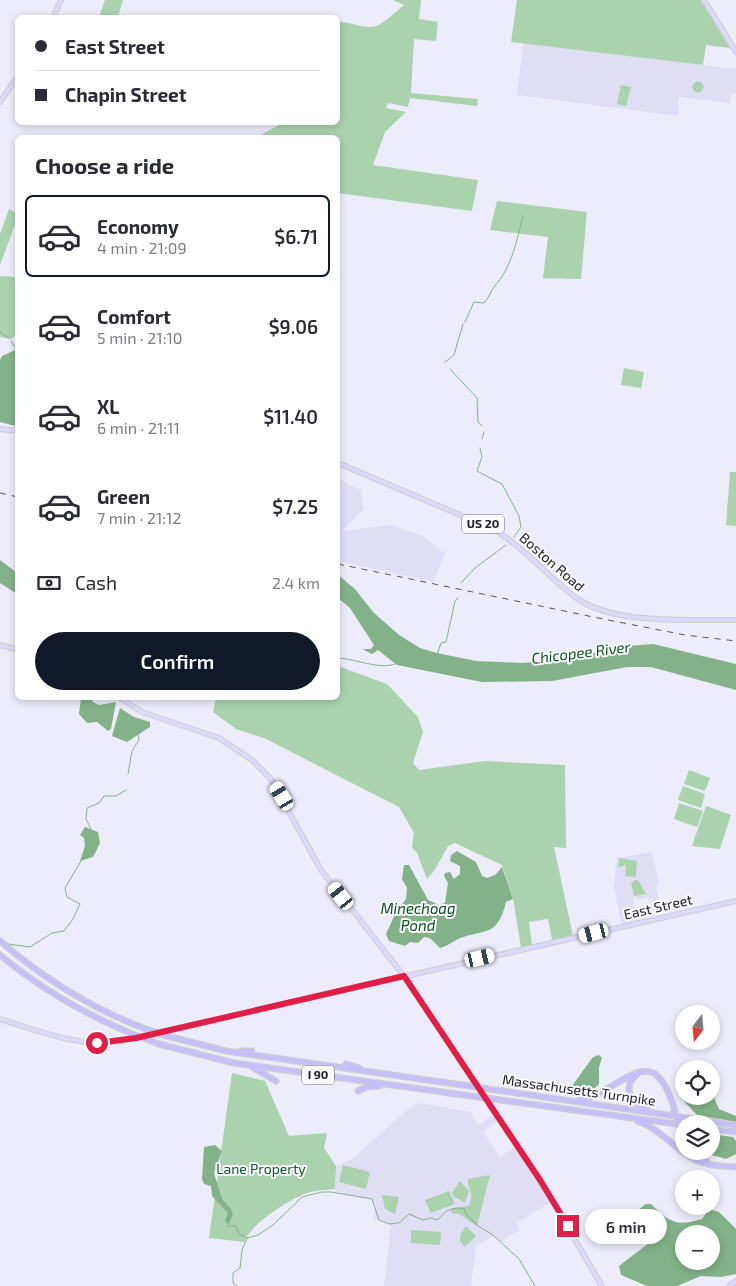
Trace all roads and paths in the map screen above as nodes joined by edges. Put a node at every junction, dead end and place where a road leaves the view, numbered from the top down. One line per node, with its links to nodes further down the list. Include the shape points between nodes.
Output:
1 (61, 0): 3 (main road)
2 (704, 0): 4 (main road)
3 (54, 15)
4 (736, 52)
5 (15, 80): 6 (main road)
6 (0, 102)
7 (0, 429): 8 (main road)
8 (15, 431)
9 (340, 464): 10 (main road, Boston Road / US 20, via 493,529 511,540 570,593 591,606 638,617)
10 (736, 620)
11 (0, 646): 12 (main road)
12 (15, 649)
13 (123, 700): 17 (main road, via 142,712 219,738 265,773 282,796 321,870)
14 (736, 901): 17 (main road, East Street)
15 (0, 941): 19 (highway, Massachusetts Turnpike / I 90, bridge, via 35,969 104,1011 146,1029)
16 (0, 954): 21 (highway, Massachusetts Turnpike / I 90, bridge, via 54,995 130,1034)
17 (404, 976): 18 (main road, East Street, via 116,1042 75,1041); 41 (main road, via 543,1184)
18 (0, 1020)
19 (208, 1047): 20 (highway); 23 (highway, Massachusetts Turnpike / I 90)
20 (252, 1051)
21 (236, 1063): 24 (highway, via 261,1071); 25 (highway, Massachusetts Turnpike / I 90)
22 (346, 1064): 23 (highway)
23 (382, 1073): 27 (highway, Massachusetts Turnpike / I 90, bridge)
24 (276, 1081)
25 (414, 1088): 26 (highway, via 373,1086); 29 (highway, Massachusetts Turnpike / I 90, bridge)
26 (358, 1091)
27 (529, 1094): 28 (highway, via 590,1098 634,1073 647,1070 663,1081); 30 (highway, Massachusetts Turnpike / I 90)
28 (674, 1109): 30 (highway, via 657,1076 645,1072 632,1078 628,1090 633,1100 644,1108); 31 (highway, bridge)
29 (599, 1114): 33 (highway, Massachusetts Turnpike / I 90); 38 (highway, via 644,1124 692,1158)
30 (668, 1115): 32 (highway, Massachusetts Turnpike / I 90)
31 (677, 1115)
32 (736, 1125)
33 (675, 1128)
34 (720, 1130): 35 (highway)
35 (736, 1132)
36 (699, 1160): 38 (highway)
37 (704, 1160): 39 (highway)
38 (713, 1165): 39 (highway)
39 (736, 1166)
40 (736, 1282): 42 (main road)
41 (602, 1286)
42 (728, 1286)

